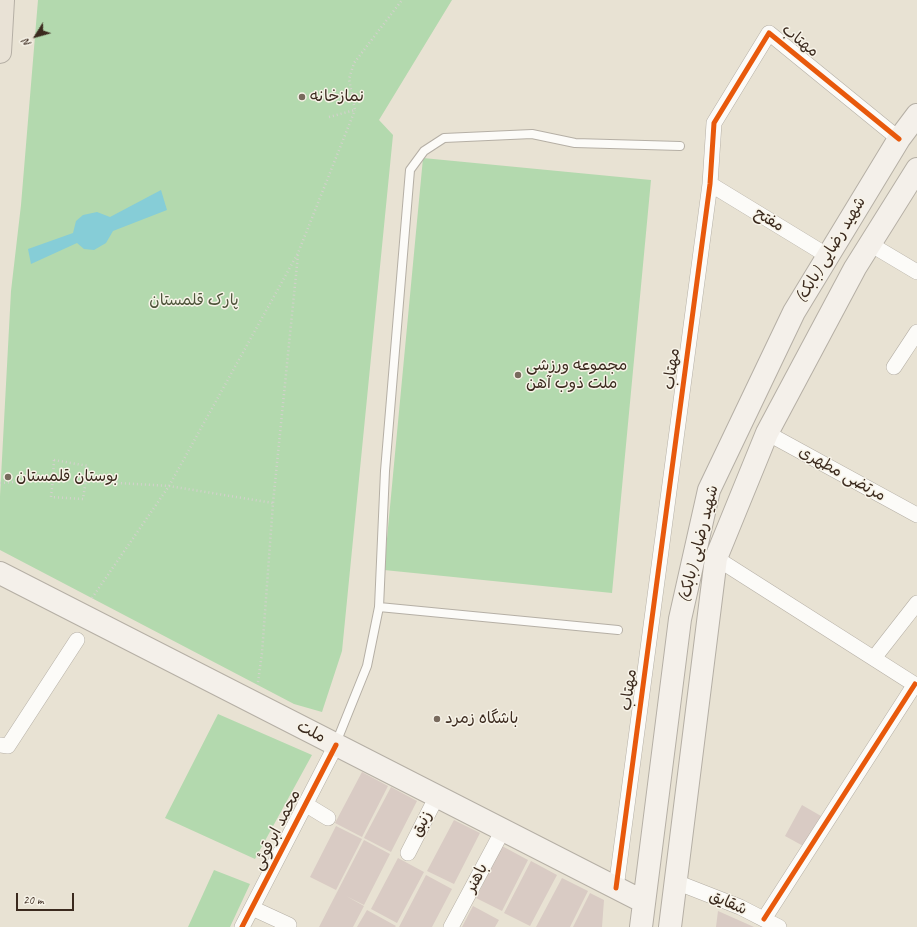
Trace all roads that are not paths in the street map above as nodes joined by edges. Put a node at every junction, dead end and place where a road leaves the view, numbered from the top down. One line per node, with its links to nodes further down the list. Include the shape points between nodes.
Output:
1 (3, 0): 2 (highway)
2 (0, 52)
3 (917, 115): 4 (main road, شهید رضایی (بابک))
4 (899, 139): 7 (street, مهتاب, via 769,33 714,123); 9 (main road, شهید رضایی (بابک))
5 (680, 146): 20 (lane, via 575,142 532,134 444,138 424,151 410,170 385,471)
6 (917, 169): 8 (main road, شهید رضایی (بابک))
7 (710, 184): 9 (street, مفتح); 33 (street, مهتاب)
8 (870, 244): 10 (street); 14 (main road, شهید رضایی (بابک))
9 (828, 256): 12 (main road, شهید رضایی (بابک), via 794,312)
10 (917, 272)
11 (917, 332): 13 (street)
12 (772, 358): 14 (main road); 34 (main road, شهید رضایی (بابک), via 709,490 680,619)
13 (894, 367)
14 (800, 372): 15 (main road, شهید رضایی (بابک))
15 (767, 433): 16 (street, مرتضی مطهری); 17 (main road, شهید رضایی (بابک))
16 (917, 515)
17 (716, 558): 23 (street); 32 (main road, شهید رضایی (بابک))
18 (0, 573): 26 (main road, ملت)
19 (917, 602): 23 (street)
20 (379, 606): 21 (lane); 26 (lane, via 367,666)
21 (618, 630)
22 (77, 640): 25 (street, via 8,746)
23 (874, 658): 24 (street)
24 (916, 685): 36 (street)
25 (0, 745)
26 (336, 745): 27 (main road, ملت); 28 (street, محمد ابرقوئی)
27 (437, 796): 30 (main road, ملت); 31 (street, زنبق)
28 (305, 804): 29 (street); 35 (street, محمد ابرقوئی)
29 (328, 818)
30 (503, 830): 33 (main road, ملت); 39 (street, باهنر)
31 (408, 852)
32 (676, 882): 36 (street, شقایق); 41 (main road, شهید رضایی (بابک))
33 (616, 888): 34 (main road, ملت)
34 (644, 902): 40 (main road, شهید رضایی (بابک))
35 (252, 908): 37 (street); 38 (street, محمد ابرقوئی)
36 (764, 919): 42 (street, شقایق)
37 (289, 925)
38 (242, 927)
39 (451, 927)
40 (641, 927)
41 (670, 927)
42 (779, 927)

